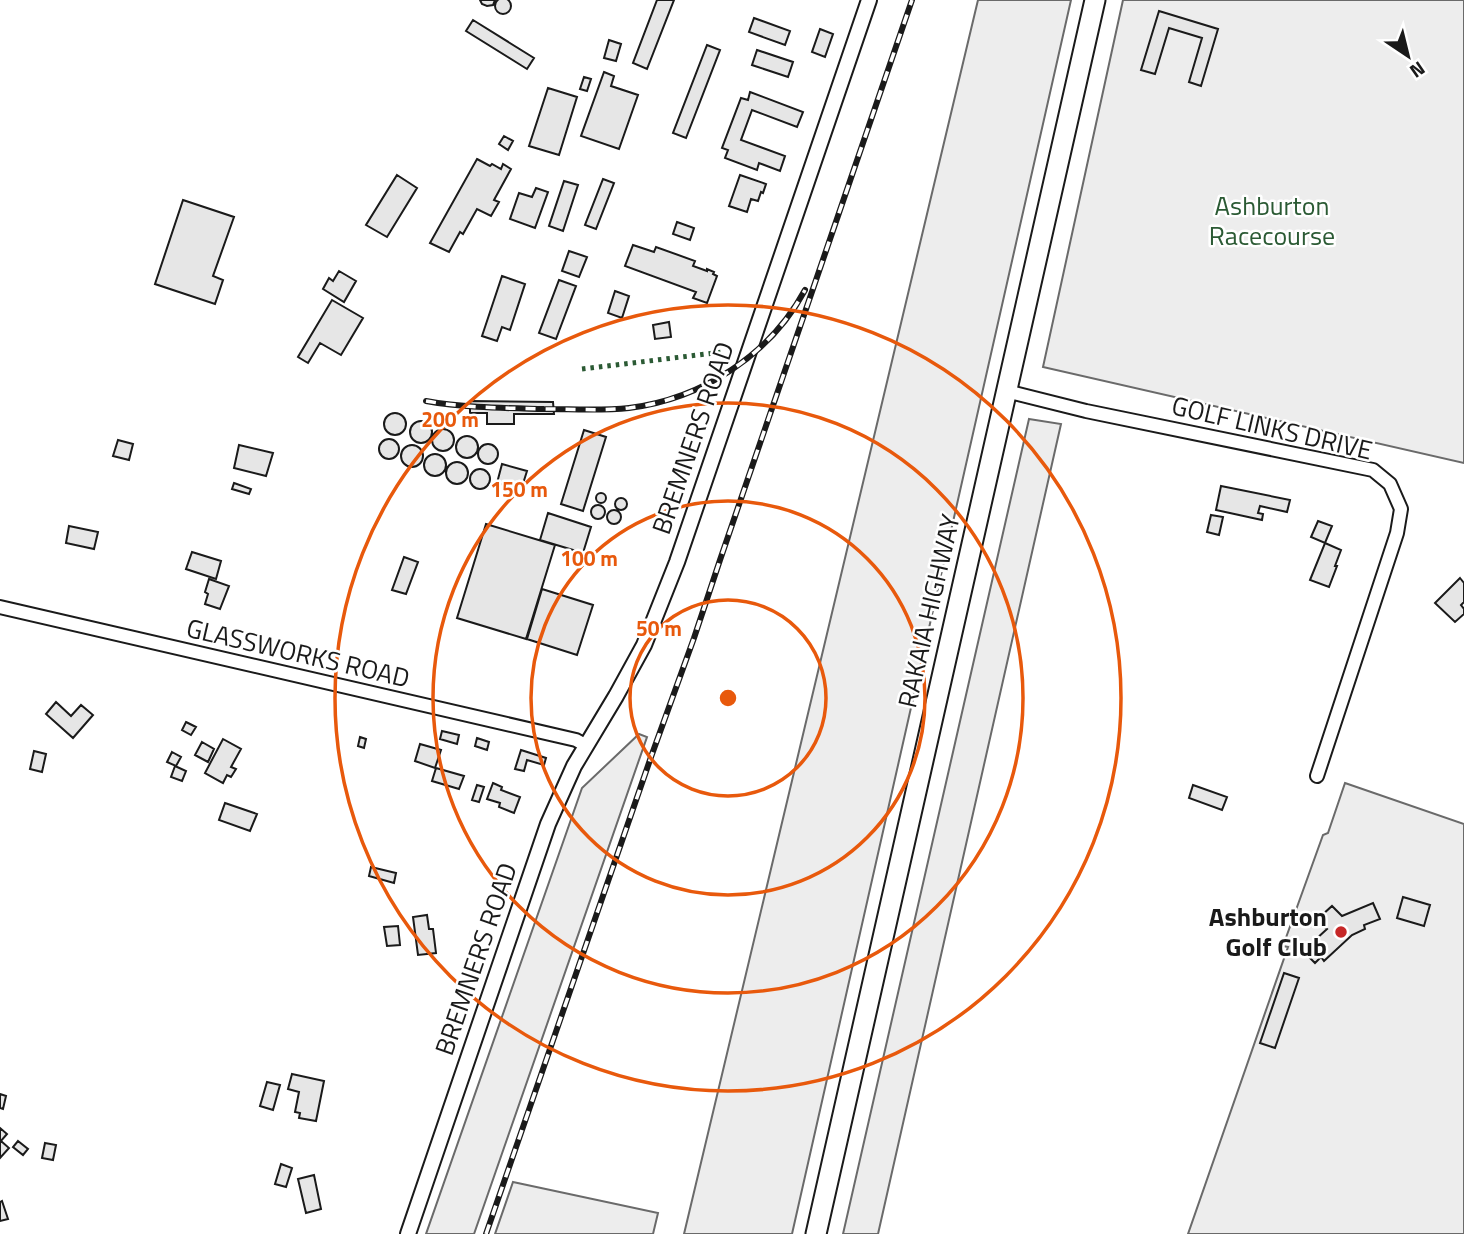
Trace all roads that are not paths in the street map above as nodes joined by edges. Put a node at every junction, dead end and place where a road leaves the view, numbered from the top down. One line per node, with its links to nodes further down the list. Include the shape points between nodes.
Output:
1 (869, 0): 5 (street, BREMNERS ROAD, via 677,562 644,645)
2 (1095, 0): 3 (highway, RAKAIA HIGHWAY)
3 (1006, 391): 6 (street, GOLF LINKS DRIVE, via 1373,470 1390,484 1401,509 1398,533); 8 (highway, RAKAIA HIGHWAY)
4 (0, 607): 5 (street, GLASSWORKS ROAD)
5 (586, 745): 7 (street, BREMNERS ROAD, via 548,824)
6 (1317, 776)
7 (408, 1234)
8 (816, 1234)

